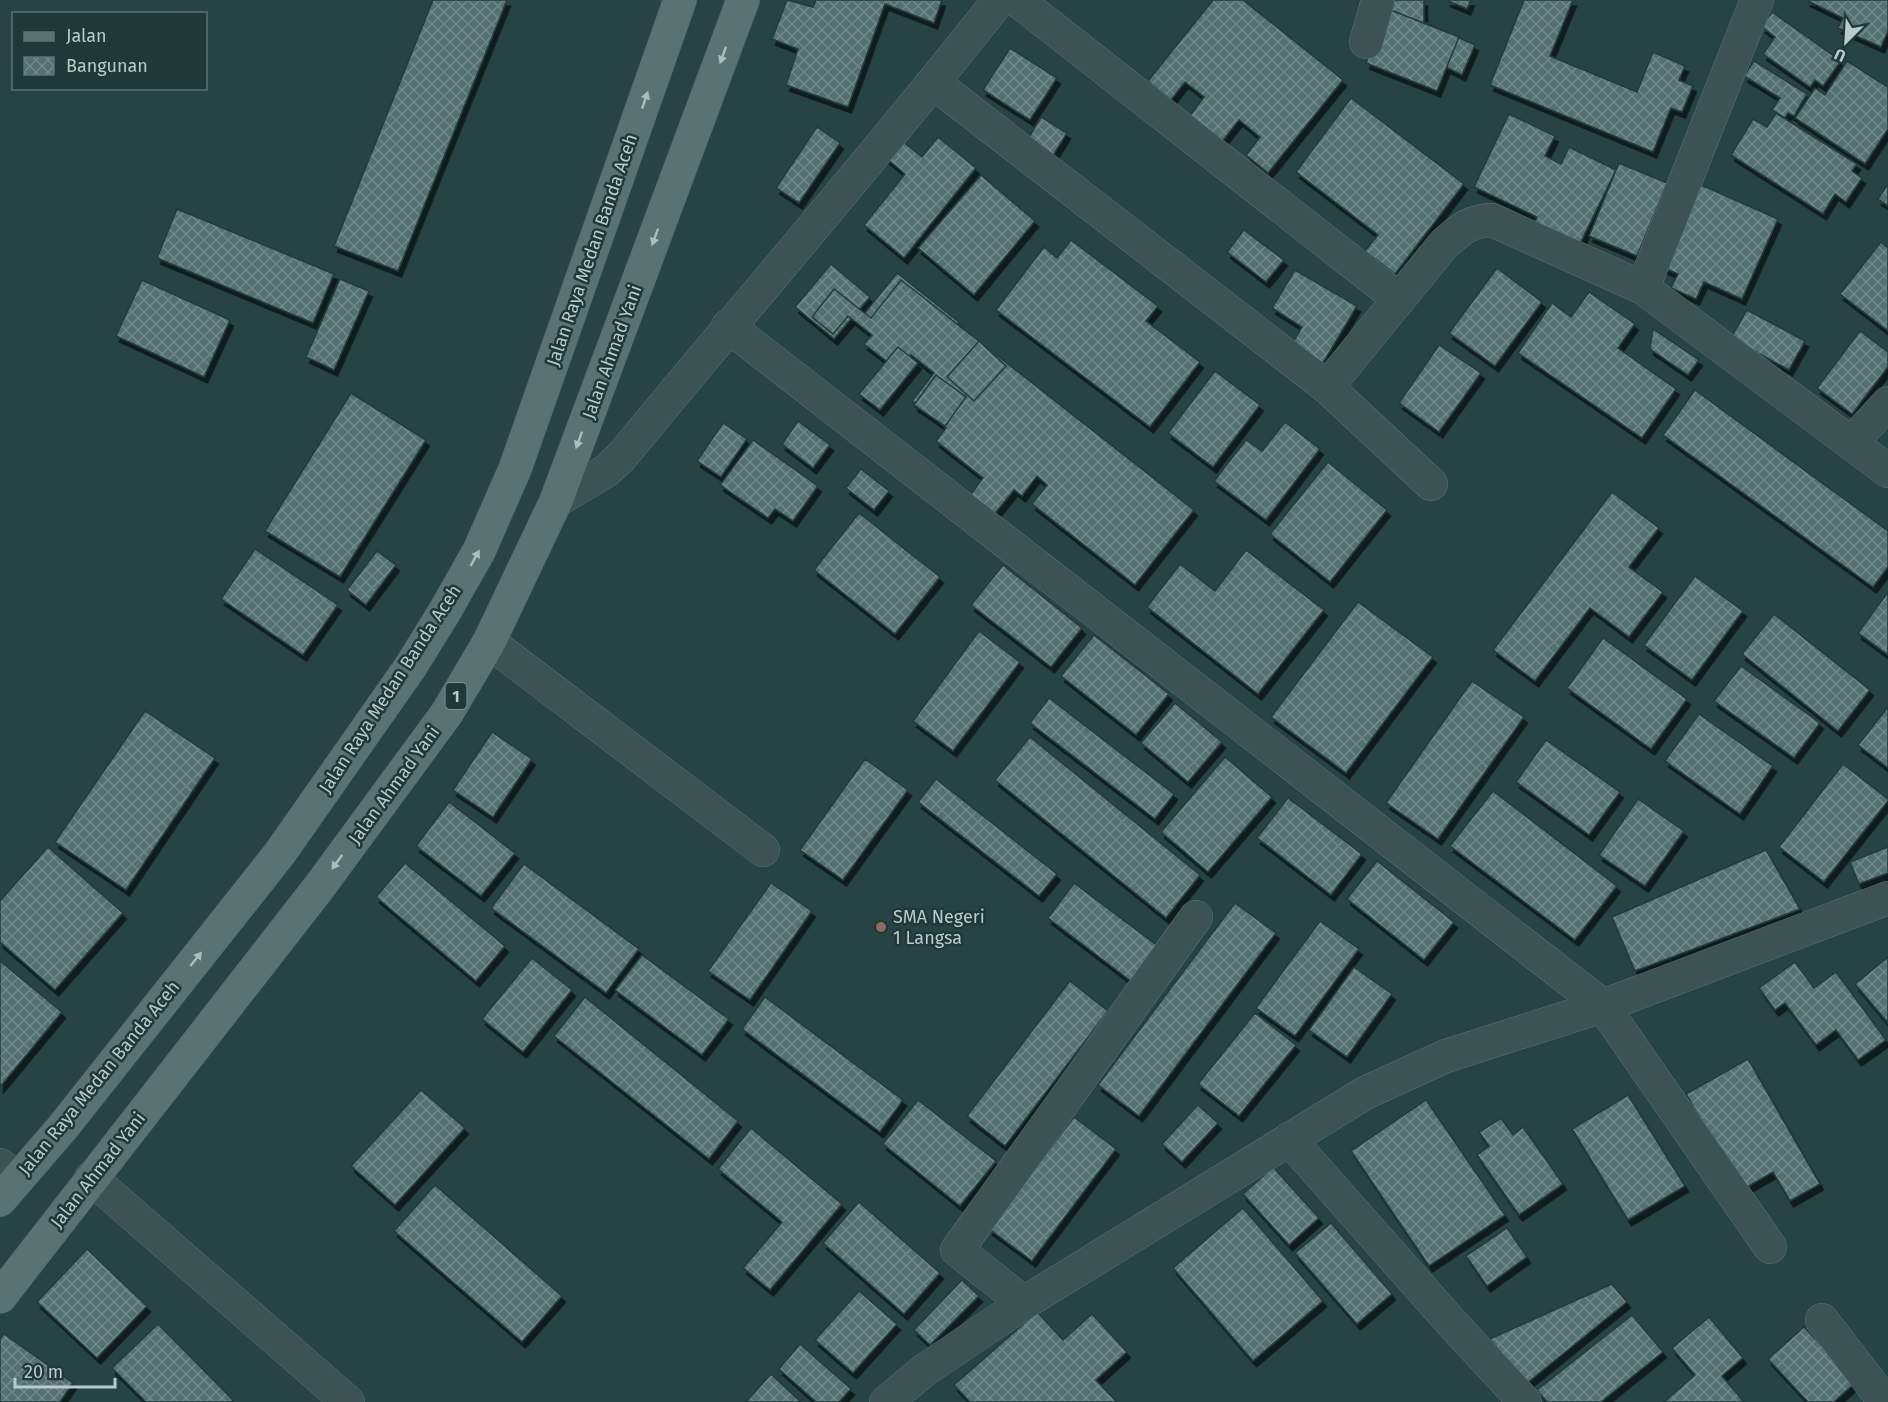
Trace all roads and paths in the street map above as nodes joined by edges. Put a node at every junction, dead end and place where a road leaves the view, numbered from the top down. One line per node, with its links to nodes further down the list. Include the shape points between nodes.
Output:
1 (680, 0): 25 (main road, Jalan Raya Medan Banda Aceh, one-way to 1, via 63,1127 280,853 446,610 479,551 515,469)
2 (743, 0): 17 (main road, Jalan Ahmad Yani / 1, one-way to 17)
3 (999, 0): 8 (street)
4 (1017, 0): 10 (street)
5 (1378, 0): 7 (street)
6 (1756, 0): 9 (street)
7 (1366, 42)
8 (934, 83): 11 (street); 12 (street)
9 (1643, 288): 10 (street, via 1492,220 1475,221 1459,230); 14 (street)
10 (1399, 299): 12 (street)
11 (728, 326): 17 (street, via 622,456 606,471); 22 (street)
12 (1327, 387): 16 (street)
13 (1888, 403): 14 (street)
14 (1851, 443): 15 (street)
15 (1888, 471)
16 (1431, 484)
17 (556, 501): 18 (main road, Jalan Ahmad Yani / 1)
18 (489, 642): 19 (street); 24 (main road, Jalan Ahmad Yani / 1, one-way to 24, via 447,712 327,877)
19 (763, 850)
20 (1888, 898): 22 (street)
21 (1196, 917): 28 (street, via 957,1250)
22 (1603, 1006): 23 (street, via 1446,1056 1365,1093); 26 (street)
23 (1289, 1139): 28 (street); 32 (street)
24 (91, 1178): 27 (main road, Jalan Ahmad Yani / 1); 30 (street)
25 (6, 1181)
26 (1770, 1247)
27 (0, 1297)
28 (1024, 1303): 31 (street, via 926,1369)
29 (1822, 1320): 33 (street)
30 (348, 1402)
31 (886, 1402)
32 (1525, 1402)
33 (1885, 1402)

